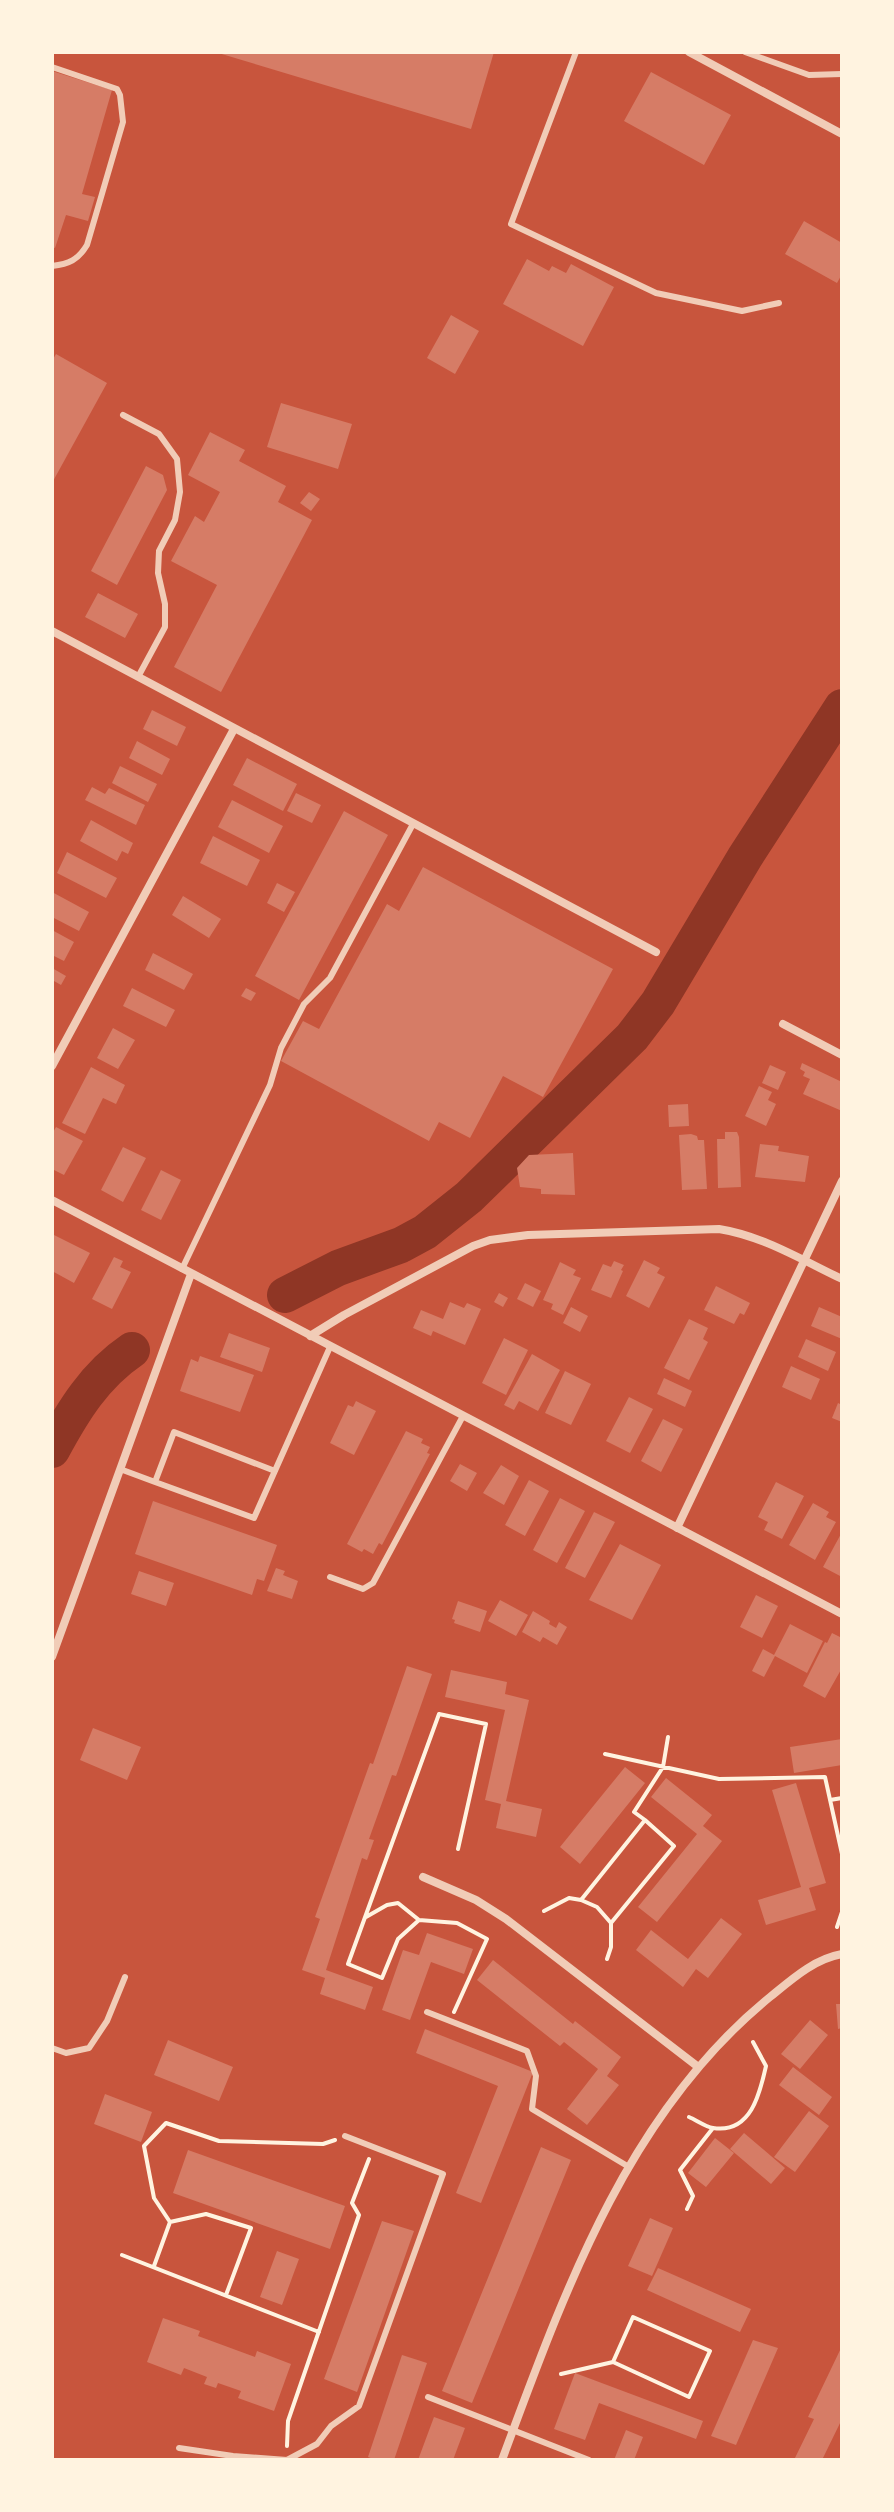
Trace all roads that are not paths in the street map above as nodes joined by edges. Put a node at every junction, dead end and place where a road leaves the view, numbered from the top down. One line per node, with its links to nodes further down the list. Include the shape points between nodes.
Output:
1 (576, 52): 8 (lane, via 511,224 656,293 742,311)
2 (689, 52): 6 (street)
3 (745, 52): 5 (lane, via 809,75)
4 (52, 67): 7 (lane, via 117,89 123,122 87,245 70,263)
5 (842, 74)
6 (842, 134)
7 (52, 266)
8 (779, 303)
9 (123, 415): 11 (lane, via 159,434 177,459 180,492 175,520 159,551 165,627)
10 (52, 631): 11 (street)
11 (138, 677): 12 (street)
12 (234, 729): 13 (street); 17 (street)
13 (413, 824): 14 (street); 21 (lane, via 330,978 304,1004 287,1037)
14 (656, 952)
15 (783, 1024): 16 (street)
16 (842, 1055)
17 (52, 1066)
18 (842, 1181): 20 (street)
19 (52, 1200): 21 (street)
20 (804, 1261): 22 (street); 23 (street, via 759,1239 719,1229 509,1236 473,1246); 29 (street)
21 (186, 1272): 23 (street); 26 (street)
22 (842, 1279)
23 (310, 1336): 24 (street)
24 (330, 1347): 25 (street); 27 (lane)
25 (463, 1416): 29 (street); 30 (lane, via 373,1583 363,1589)
26 (120, 1469): 28 (lane); 32 (street)
27 (275, 1471): 28 (lane, via 254,1518); 28 (lane, via 174,1432)
28 (155, 1482)
29 (677, 1528): 31 (street)
30 (330, 1577)
31 (842, 1614)
32 (52, 1657)
33 (423, 1877): 38 (street, via 506,1919)
34 (842, 1954): 38 (street, via 803,1970 742,2019)
35 (125, 1977): 37 (lane, via 89,2048 66,2053)
36 (427, 2012): 40 (lane, via 527,2051 536,2076 532,2109)
37 (52, 2048)
38 (697, 2066): 40 (street)
39 (345, 2136): 44 (lane, via 443,2174 359,2406 317,2444)
40 (629, 2167): 42 (street, via 560,2305)
41 (428, 2397): 42 (lane)
42 (513, 2430): 45 (street); 46 (lane)
43 (179, 2448): 44 (lane)
44 (287, 2460)
45 (502, 2460)
46 (589, 2460)

